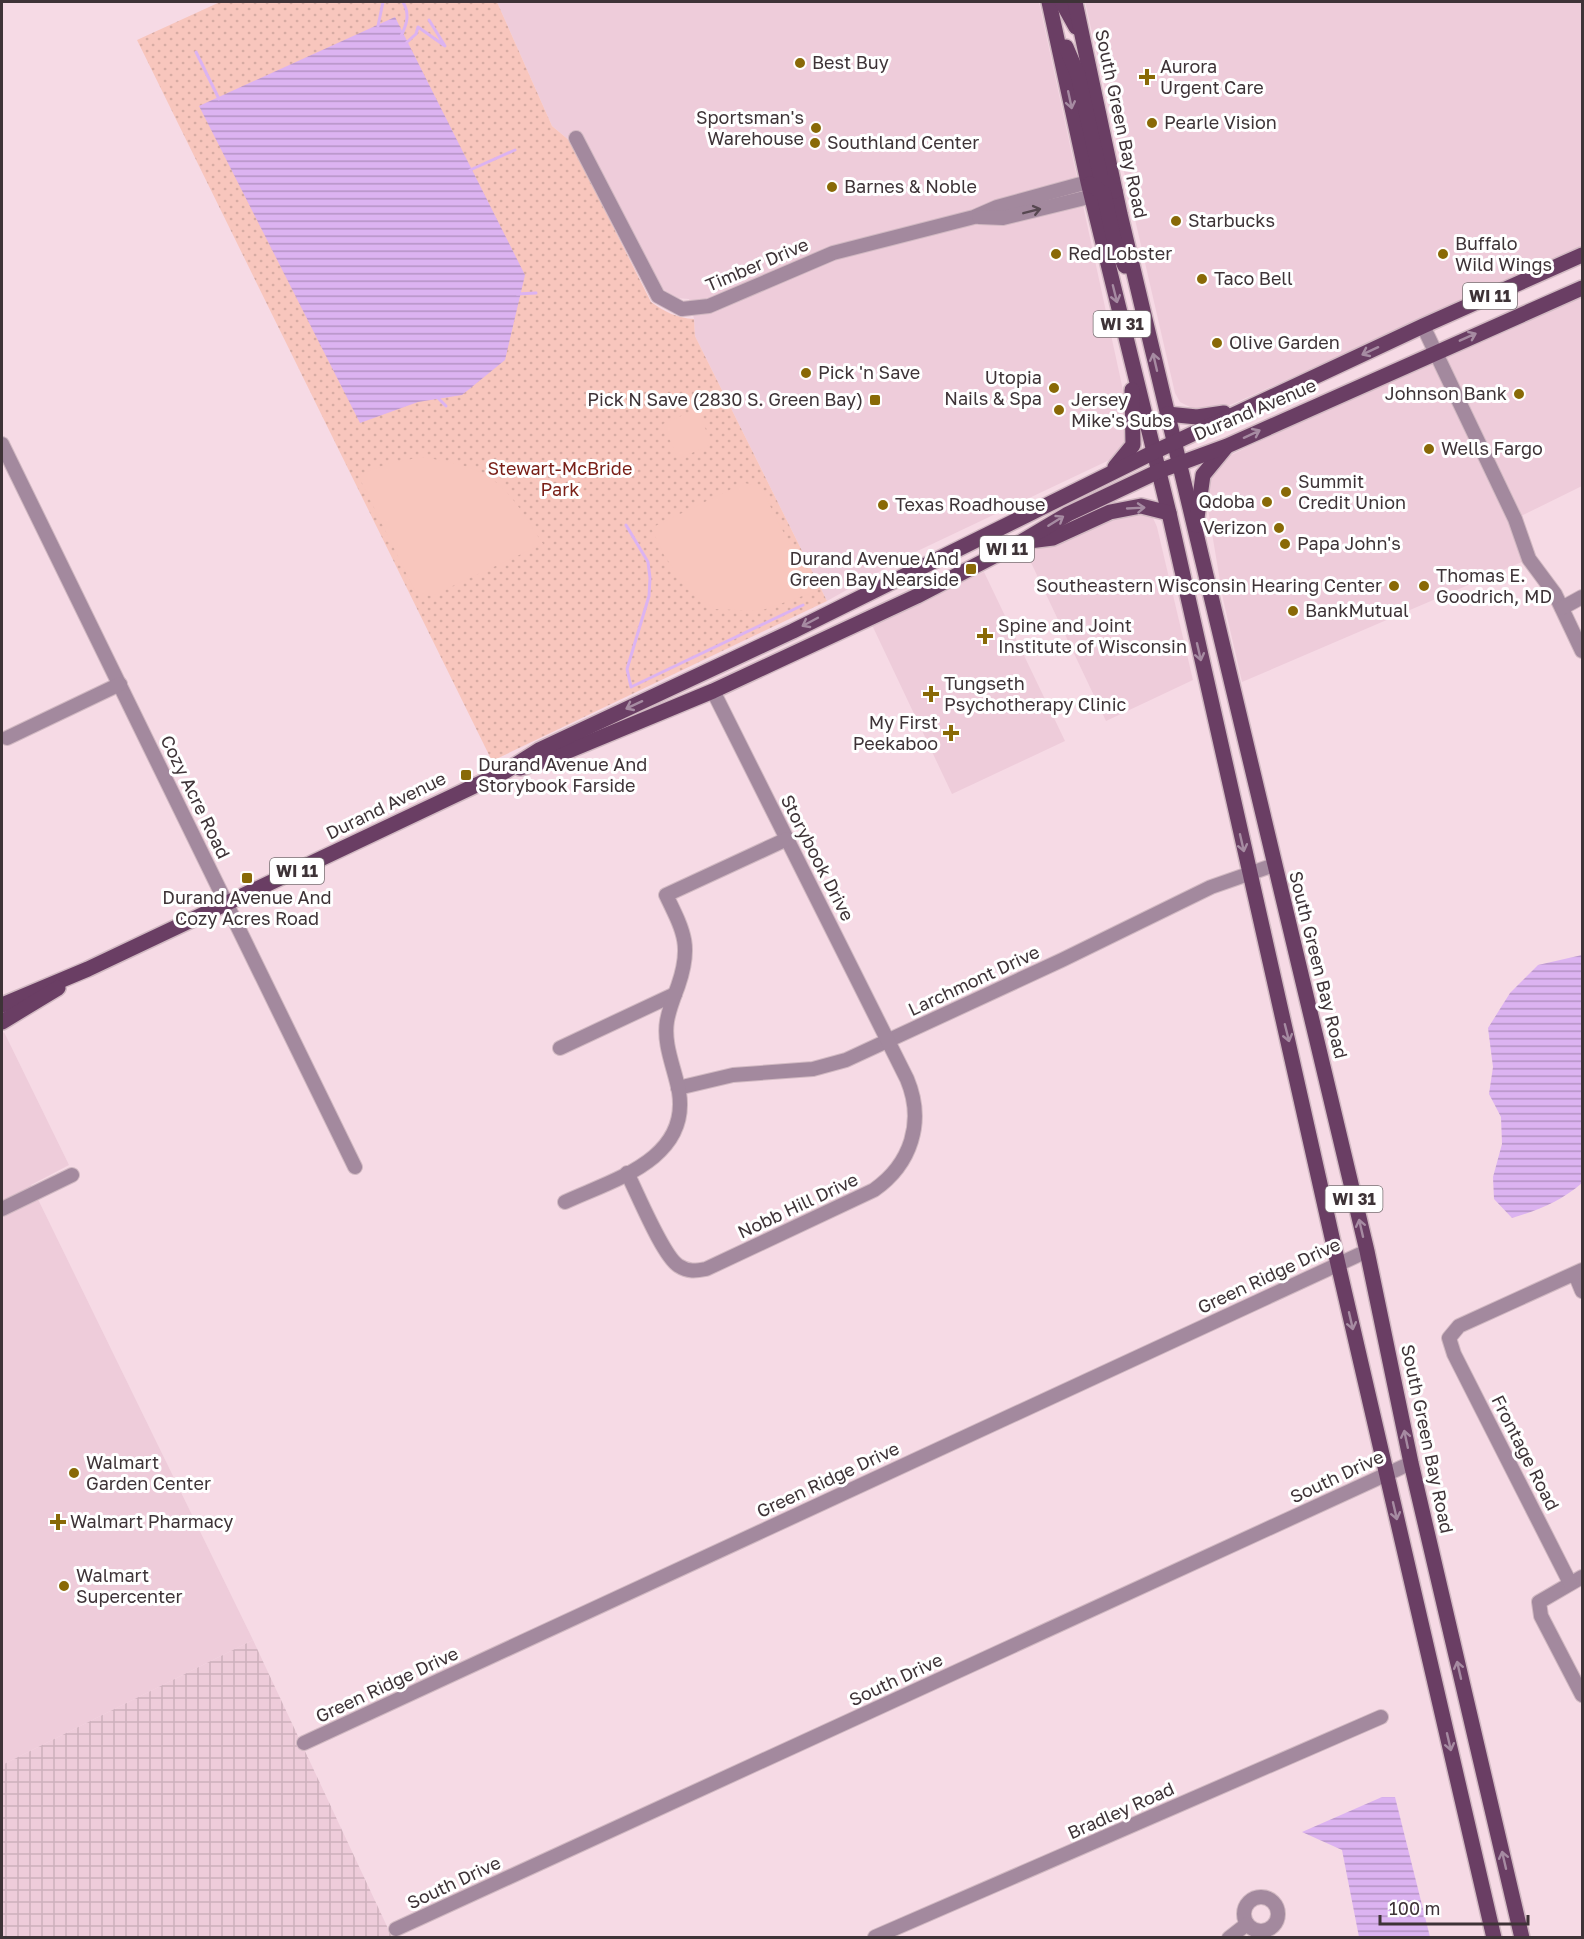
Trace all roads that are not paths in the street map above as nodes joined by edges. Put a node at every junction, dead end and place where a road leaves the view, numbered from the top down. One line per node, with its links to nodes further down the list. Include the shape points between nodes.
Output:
1 (1062, 2): 4 (main road)
2 (1075, 2): 4 (main road, South Green Bay Road / WI 31)
3 (1051, 9): 6 (main road, South Green Bay Road / WI 31, one-way to 6)
4 (1084, 43): 6 (main road, South Green Bay Road / WI 31)
5 (576, 138): 6 (street, Timber Drive, via 658,296 682,309 709,306 833,253 974,217 998,207)
6 (1102, 186): 11 (main road, South Green Bay Road / WI 31, one-way to 11); 13 (main road, South Green Bay Road / WI 31, one-way to 6, via 1143,310)
7 (1582, 255): 9 (main road, Durand Avenue / WI 11)
8 (1582, 288): 10 (main road, Durand Avenue / WI 11, one-way to 8)
9 (1423, 326): 10 (street); 12 (main road, Durand Avenue / WI 11, one-way to 12)
10 (1436, 352): 16 (main road, Durand Avenue / WI 11, one-way to 10); 28 (street, via 1515,519 1529,559)
11 (1130, 354): 17 (main road, South Green Bay Road / WI 31); 20 (main road, via 1133,446)
12 (1244, 410): 13 (main road, via 1197,417); 14 (main road, Durand Avenue / WI 11)
13 (1167, 414): 14 (main road, South Green Bay Road / WI 31)
14 (1174, 443): 17 (main road, Durand Avenue / WI 11); 18 (main road, South Green Bay Road / WI 31)
15 (2, 444): 31 (street, Cozy Acre Road)
16 (1227, 446): 18 (main road, Durand Avenue / WI 11); 22 (main road, via 1203,475)
17 (1154, 452): 19 (main road, South Green Bay Road / WI 31); 20 (main road, Durand Avenue / WI 11)
18 (1178, 463): 19 (main road, Durand Avenue / WI 11); 22 (main road, South Green Bay Road / WI 31)
19 (1159, 471): 21 (main road, South Green Bay Road / WI 31); 23 (main road, Durand Avenue / WI 11, one-way to 19, via 1068,514)
20 (1107, 475): 24 (main road, Durand Avenue / WI 11)
21 (1168, 513): 23 (main road, one-way to 21, via 1053,538 1110,512 1141,506); 37 (main road, South Green Bay Road / WI 31, one-way to 37)
22 (1195, 534): 36 (main road, South Green Bay Road / WI 31)
23 (1021, 543): 26 (main road, Durand Avenue / WI 11)
24 (915, 568): 25 (main road, Durand Avenue / WI 11); 26 (main road, via 902,588 907,595)
25 (862, 595): 29 (main road); 34 (main road, Durand Avenue / WI 11, one-way to 34, via 539,750)
26 (917, 596): 29 (main road, Durand Avenue / WI 11)
27 (1582, 597): 28 (street)
28 (1562, 608): 30 (street)
29 (855, 625): 32 (main road, Durand Avenue / WI 11)
30 (1582, 651)
31 (120, 684): 33 (street); 38 (street, Cozy Acre Road)
32 (713, 691): 34 (main road, Durand Avenue / WI 11, via 544,761); 35 (street, Storybook Drive)
33 (7, 738)
34 (506, 771): 38 (main road, Durand Avenue / WI 11)
35 (787, 838): 40 (street, via 666,895 686,945 685,966); 43 (street, Storybook Drive)
36 (1274, 865): 37 (street, Larchmont Drive); 51 (main road, South Green Bay Road / WI 31, one-way to 36)
37 (1249, 873): 43 (street, Larchmont Drive); 52 (main road, South Green Bay Road / WI 31, one-way to 52)
38 (227, 904): 39 (main road, Durand Avenue / WI 11); 46 (street, Cozy Acre Road)
39 (88, 969): 41 (main road, Durand Avenue / WI 11); 42 (main road, Durand Avenue / WI 11)
40 (675, 994): 44 (street); 45 (street, via 666,1032)
41 (2, 1005)
42 (2, 1022)
43 (888, 1041): 45 (street, Larchmont Drive, via 846,1060 813,1069 733,1075); 47 (street, Nobb Hill Drive, via 910,1088 914,1132 904,1159 886,1182 874,1190 696,1271 680,1267 669,1257)
44 (560, 1047)
45 (678, 1088): 47 (street, via 678,1118 669,1141 654,1158)
46 (355, 1167)
47 (627, 1173): 49 (street)
48 (72, 1175): 50 (street)
49 (565, 1202)
50 (2, 1209)
51 (1367, 1251): 52 (street, Green Ridge Drive); 55 (main road, South Green Bay Road / WI 31, one-way to 51)
52 (1338, 1264): 56 (main road, South Green Bay Road / WI 31, one-way to 56); 60 (street, Green Ridge Drive)
53 (1579, 1272): 54 (street); 57 (street, Frontage Road, via 1459,1326 1449,1338 1454,1354)
54 (1582, 1291)
55 (1411, 1462): 56 (street, South Drive); 66 (main road, South Green Bay Road / WI 31, one-way to 55)
56 (1386, 1474): 62 (street, South Drive); 65 (main road, South Green Bay Road / WI 31, one-way to 65)
57 (1576, 1580): 58 (street, via 1539,1602 1541,1616)
58 (1582, 1695)
59 (1381, 1717): 63 (street, Bradley Road)
60 (304, 1743)
61 (1247, 1924): 64 (street)
62 (396, 1929)
63 (875, 1937)
64 (1229, 1938)
65 (1494, 1938)
66 (1522, 1938)

